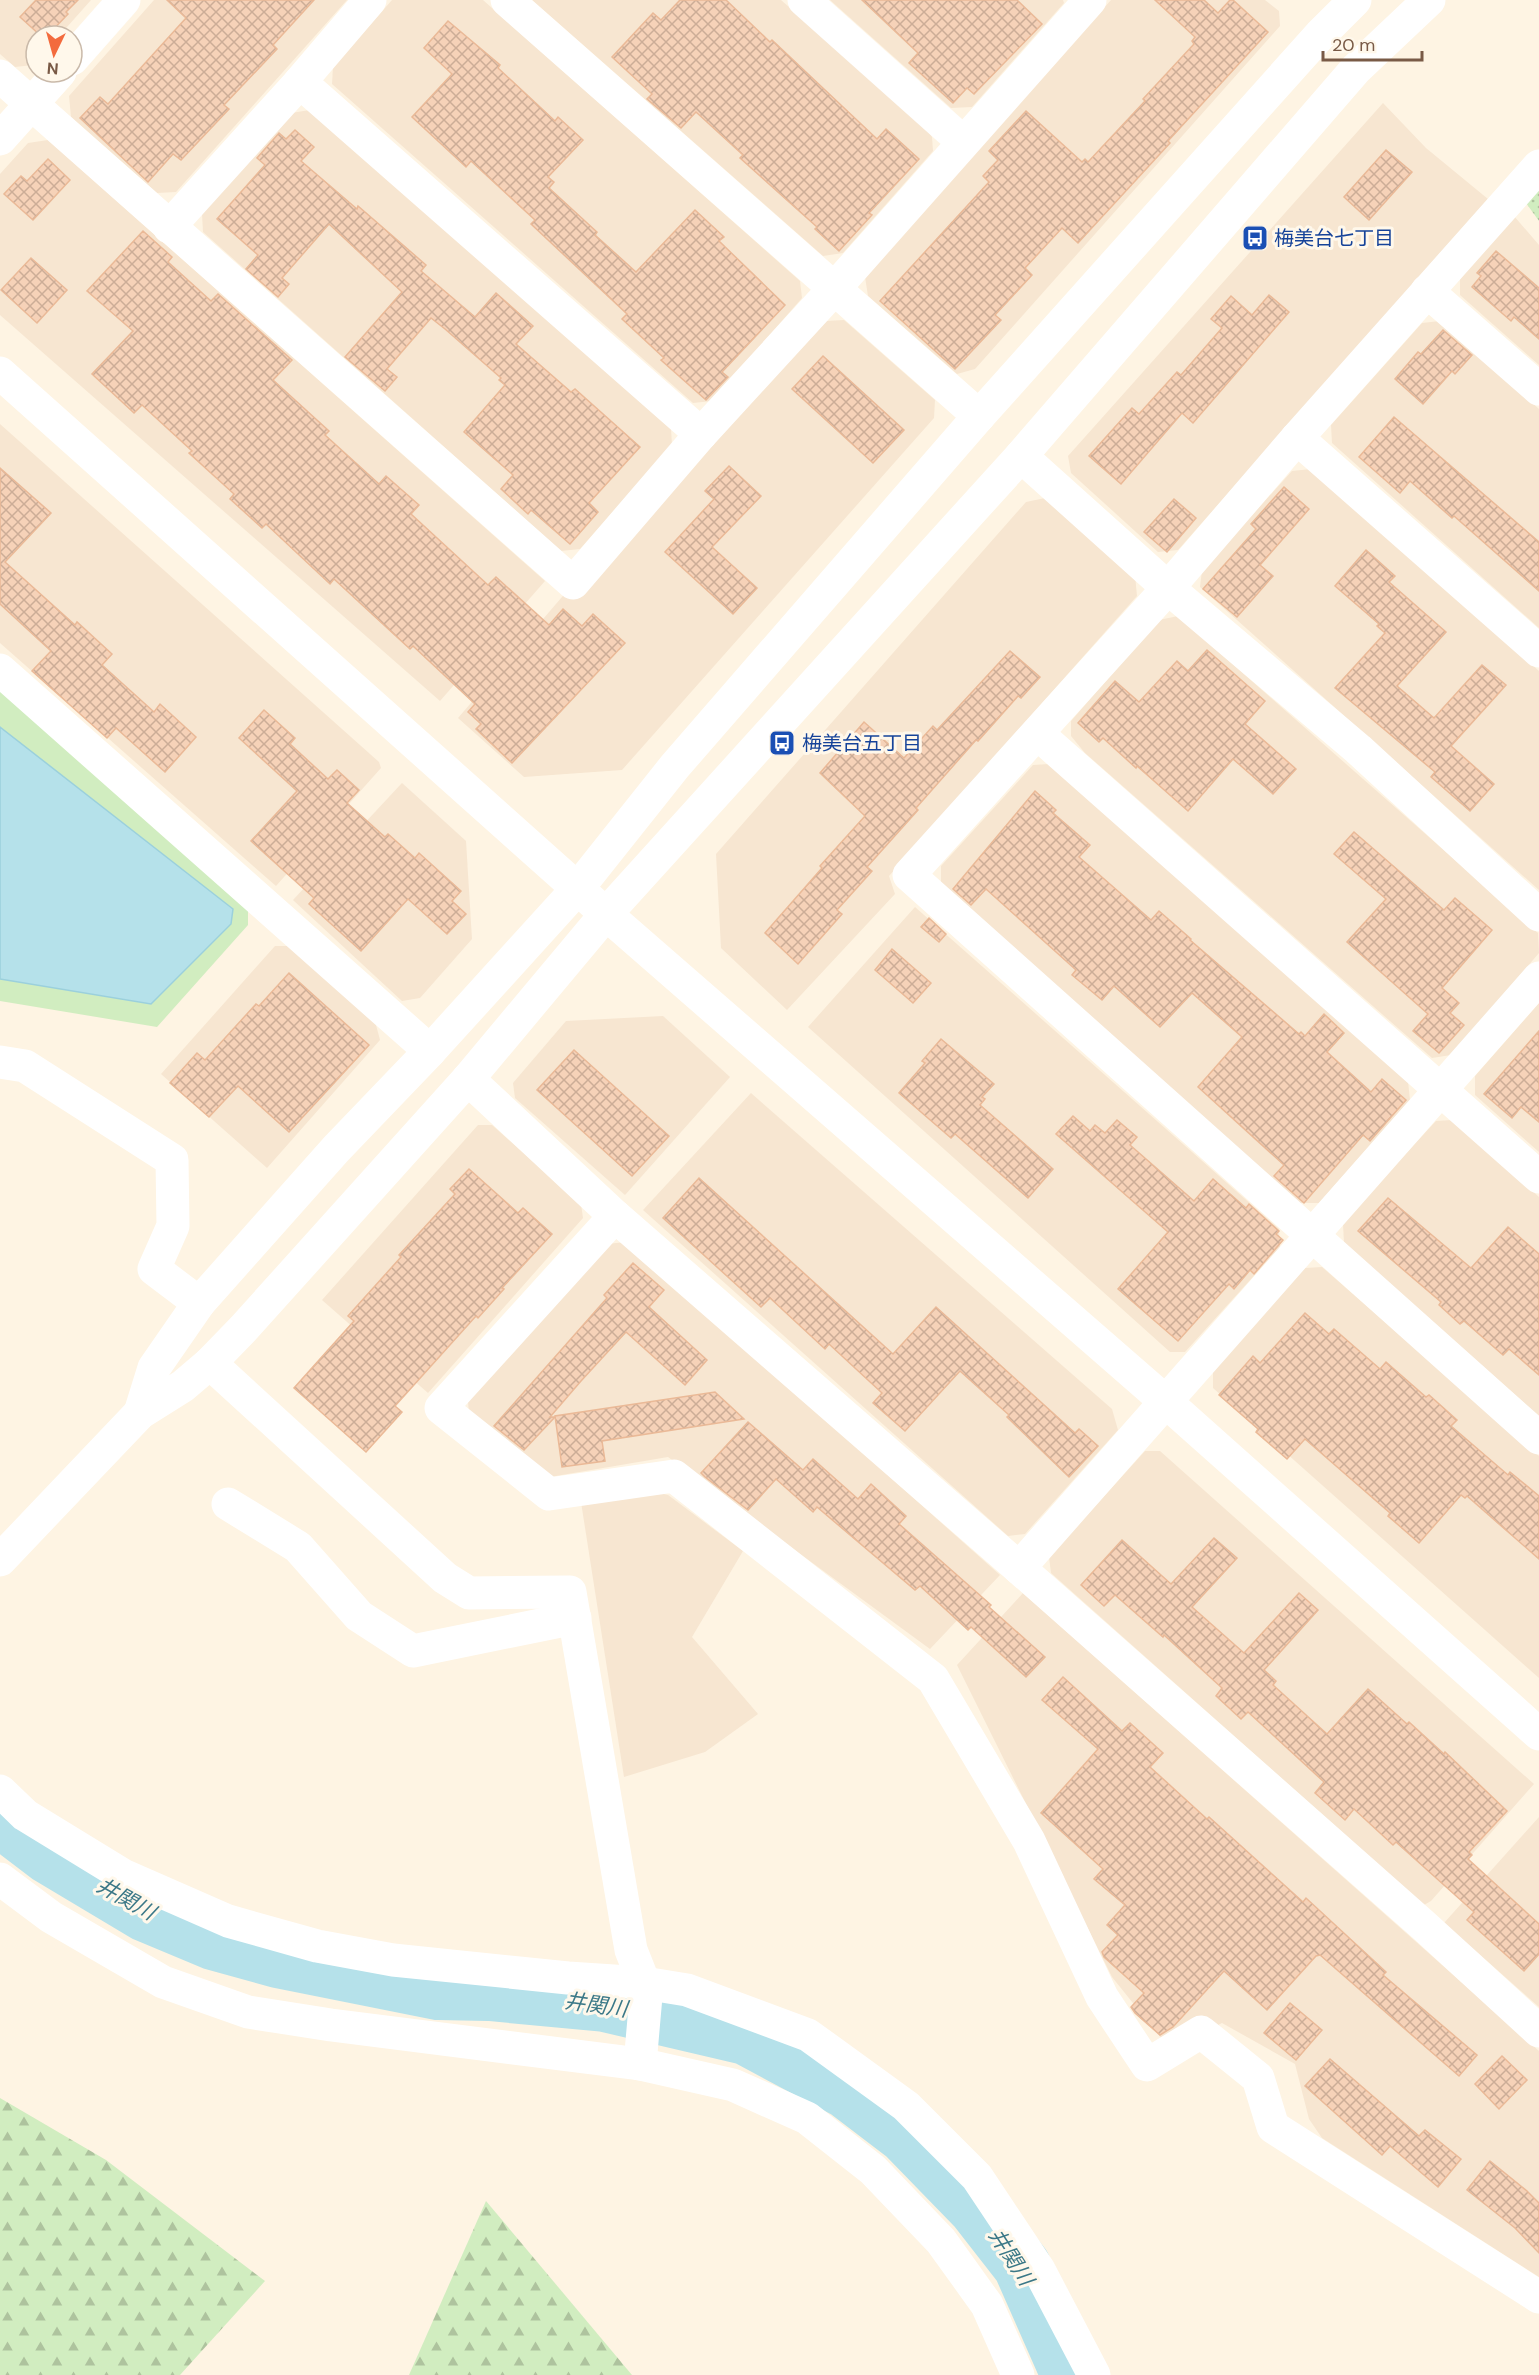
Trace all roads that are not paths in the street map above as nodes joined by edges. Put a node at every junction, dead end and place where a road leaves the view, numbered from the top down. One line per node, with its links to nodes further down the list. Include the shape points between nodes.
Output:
1 (124, 0): 8 (street)
2 (370, 0): 10 (street)
3 (507, 0): 17 (street)
4 (804, 0): 14 (street)
5 (1090, 0): 14 (street)
6 (1355, 0): 21 (street)
7 (1429, 0): 24 (street, via 1356,69)
8 (84, 45)
9 (0, 76): 12 (street)
10 (300, 82): 16 (street); 22 (street)
11 (50, 84): 12 (street)
12 (32, 104): 13 (street); 16 (street)
13 (0, 139)
14 (963, 141): 17 (street)
15 (1539, 166): 18 (street)
16 (170, 226): 22 (street, via 573,583)
17 (834, 288): 21 (street); 22 (street)
18 (1427, 291): 20 (street); 23 (street)
19 (0, 373): 29 (street)
20 (1539, 389)
21 (979, 416): 29 (street, via 675,766)
22 (701, 434)
23 (1298, 438): 25 (street); 26 (street)
24 (1021, 456): 25 (street); 30 (street)
25 (1168, 588): 28 (street); 31 (street, via 1358,749)
26 (1539, 651)
27 (0, 670): 33 (street)
28 (1038, 734): 36 (street); 39 (street, via 909,874)
29 (578, 888): 30 (street); 33 (street)
30 (606, 914): 35 (street); 42 (street)
31 (1539, 915)
32 (1539, 978): 36 (street)
33 (430, 1051): 40 (street, via 336,1149)
34 (0, 1062): 40 (street, via 26,1066 172,1160 173,1226 154,1269)
35 (468, 1078): 38 (street); 41 (street)
36 (1441, 1090): 37 (street); 39 (street)
37 (1539, 1178)
38 (615, 1216): 47 (street); 55 (street, via 441,1408 549,1494 674,1476 933,1679 1029,1841 1102,1997 1147,2065 1201,2032 1258,2078 1273,2127)
39 (1311, 1236): 42 (street); 44 (street)
40 (199, 1303): 43 (street, via 154,1368)
41 (210, 1363): 43 (street, via 183,1386); 48 (street, via 445,1578 469,1593 570,1592)
42 (1165, 1401): 47 (street); 49 (street)
43 (140, 1413): 46 (street)
44 (1539, 1438)
45 (228, 1504): 48 (street, via 298,1547 359,1616 413,1651)
46 (0, 1560)
47 (1019, 1568): 53 (street)
48 (575, 1618): 52 (street, via 631,1950)
49 (1539, 1734)
50 (0, 1791): 52 (street, via 25,1815 123,1875 228,1921 317,1946 393,1960)
51 (0, 1879): 54 (street, via 51,1917 163,1982 248,2012 331,2025)
52 (645, 1990): 54 (street); 57 (street, via 687,1990 808,2035 906,2106 977,2177 1039,2270)
53 (1539, 2031)
54 (642, 2048): 56 (street, via 807,2118 873,2170 941,2241 987,2305)
55 (1539, 2297)
56 (1018, 2375)
57 (1094, 2375)

